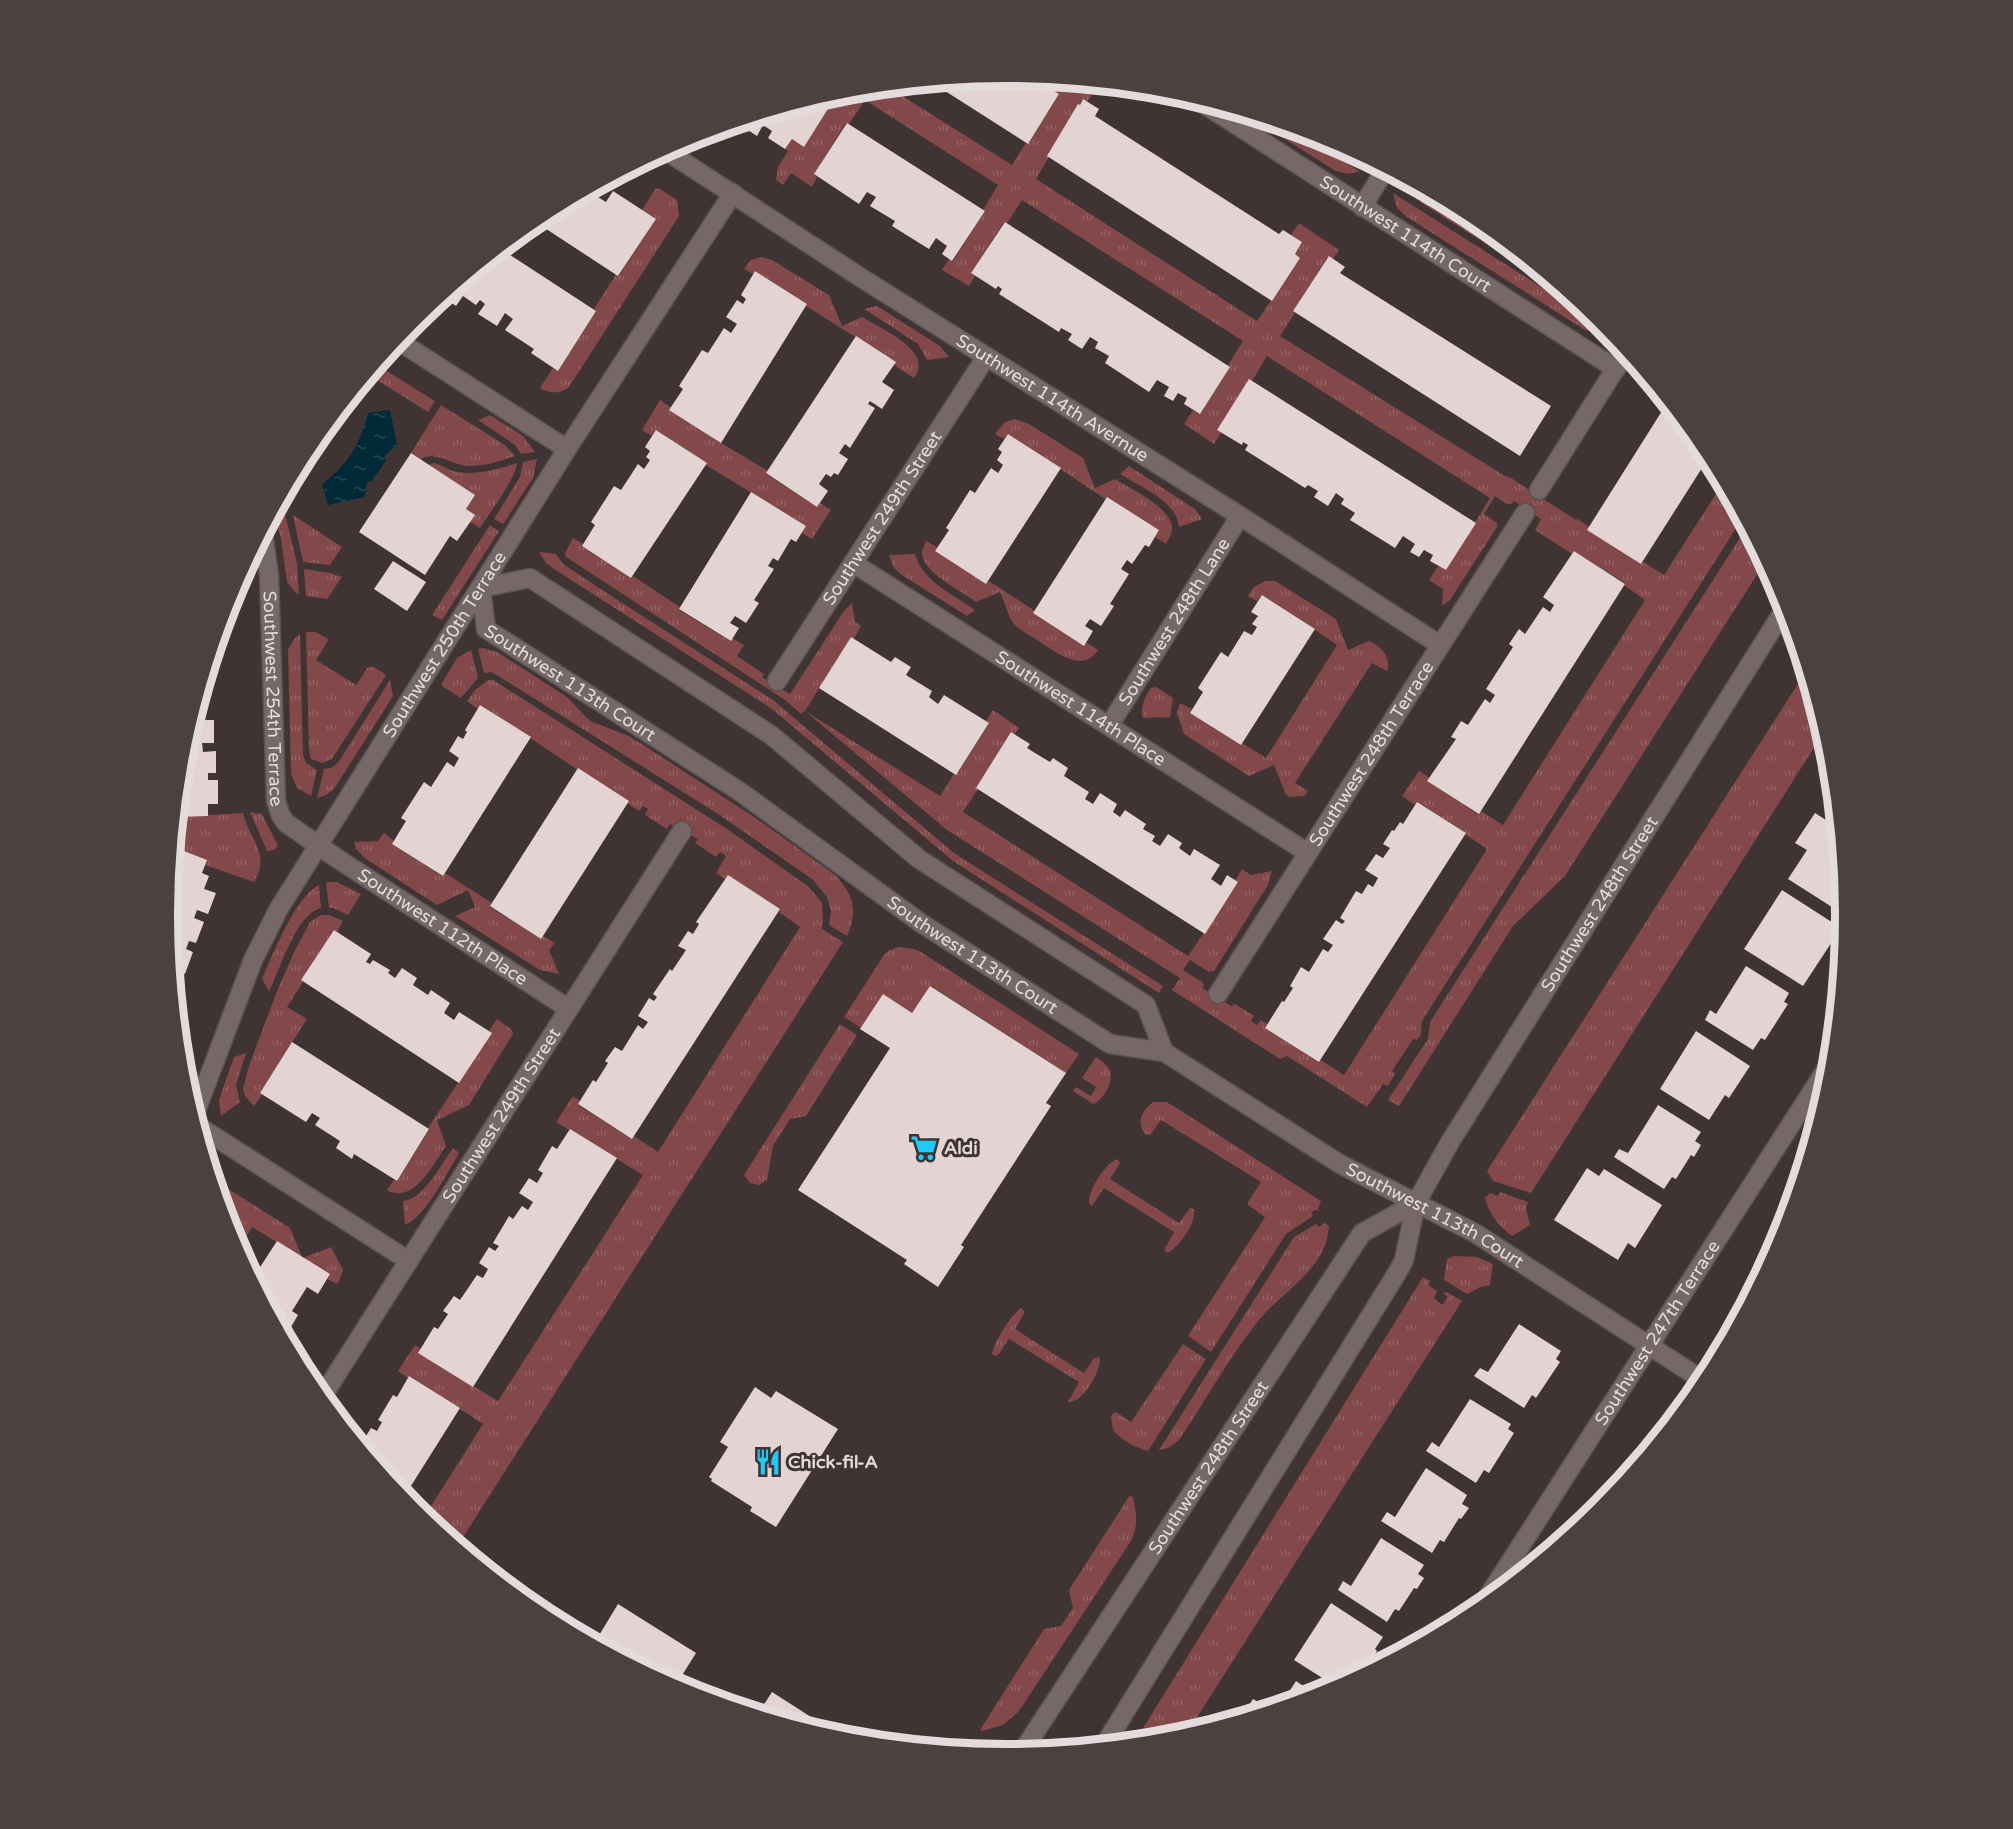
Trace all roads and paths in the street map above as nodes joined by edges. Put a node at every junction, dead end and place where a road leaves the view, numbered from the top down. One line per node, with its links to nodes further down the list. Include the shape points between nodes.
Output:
1 (1218, 113): 5 (street, Southwest 114th Court)
2 (674, 156): 4 (street, Southwest 114th Avernue)
3 (1382, 176): 5 (street)
4 (733, 193): 7 (street, Southwest 114th Avernue); 10 (street, Southwest 250th Terrace)
5 (1362, 207): 9 (street, Southwest 114th Court)
6 (404, 345): 10 (street)
7 (986, 357): 13 (street, Southwest 114th Avernue); 15 (street, Southwest 249th Street)
8 (1622, 359): 9 (street)
9 (1616, 369): 11 (street)
10 (567, 449): 16 (street, Southwest 250th Terrace)
11 (1539, 490)
12 (1525, 513): 18 (street, Southwest 248th Terrace)
13 (1240, 516): 18 (street, Southwest 114th Avernue); 20 (street, Southwest 248th Lane)
14 (264, 545): 22 (street, Southwest 254th Terrace, via 276,801 285,823)
15 (853, 563): 19 (street, Southwest 249th Street); 20 (street, Southwest 114th Place)
16 (481, 588): 22 (street, Southwest 250th Terrace); 26 (street, Southwest 113th Court, via 486,629 738,791 921,923 1110,1044); 26 (street, via 530,578 764,730 919,860 1146,1005)
17 (1780, 617): 30 (street, Southwest 248th Street, via 1450,1142)
18 (1440, 645): 23 (street, Southwest 248th Terrace)
19 (777, 681)
20 (1109, 726): 23 (street, Southwest 114th Place)
21 (682, 831): 25 (street, Southwest 249th Street)
22 (318, 844): 25 (street, Southwest 112th Place); 28 (street, Southwest 250th Terrace, via 264,935)
23 (1308, 853): 24 (street, Southwest 248th Terrace)
24 (1218, 994)
25 (569, 1009): 31 (street, Southwest 249th Street)
26 (1164, 1052): 30 (street, Southwest 113th Court, via 1340,1164)
27 (1818, 1084): 32 (street, Southwest 247th Terrace)
28 (199, 1102)
29 (207, 1132): 31 (street)
30 (1416, 1203): 32 (street, Southwest 113th Court, via 1475,1233); 36 (street, Southwest 248th Street, via 1404,1260); 37 (street, Southwest 248th Street, via 1362,1233)
31 (409, 1261): 34 (street, Southwest 249th Street)
32 (1650, 1346): 33 (street, Southwest 113th Court); 35 (street, Southwest 247th Terrace)
33 (1696, 1376)
34 (327, 1389)
35 (1498, 1582)
36 (1110, 1737)
37 (1028, 1743)

